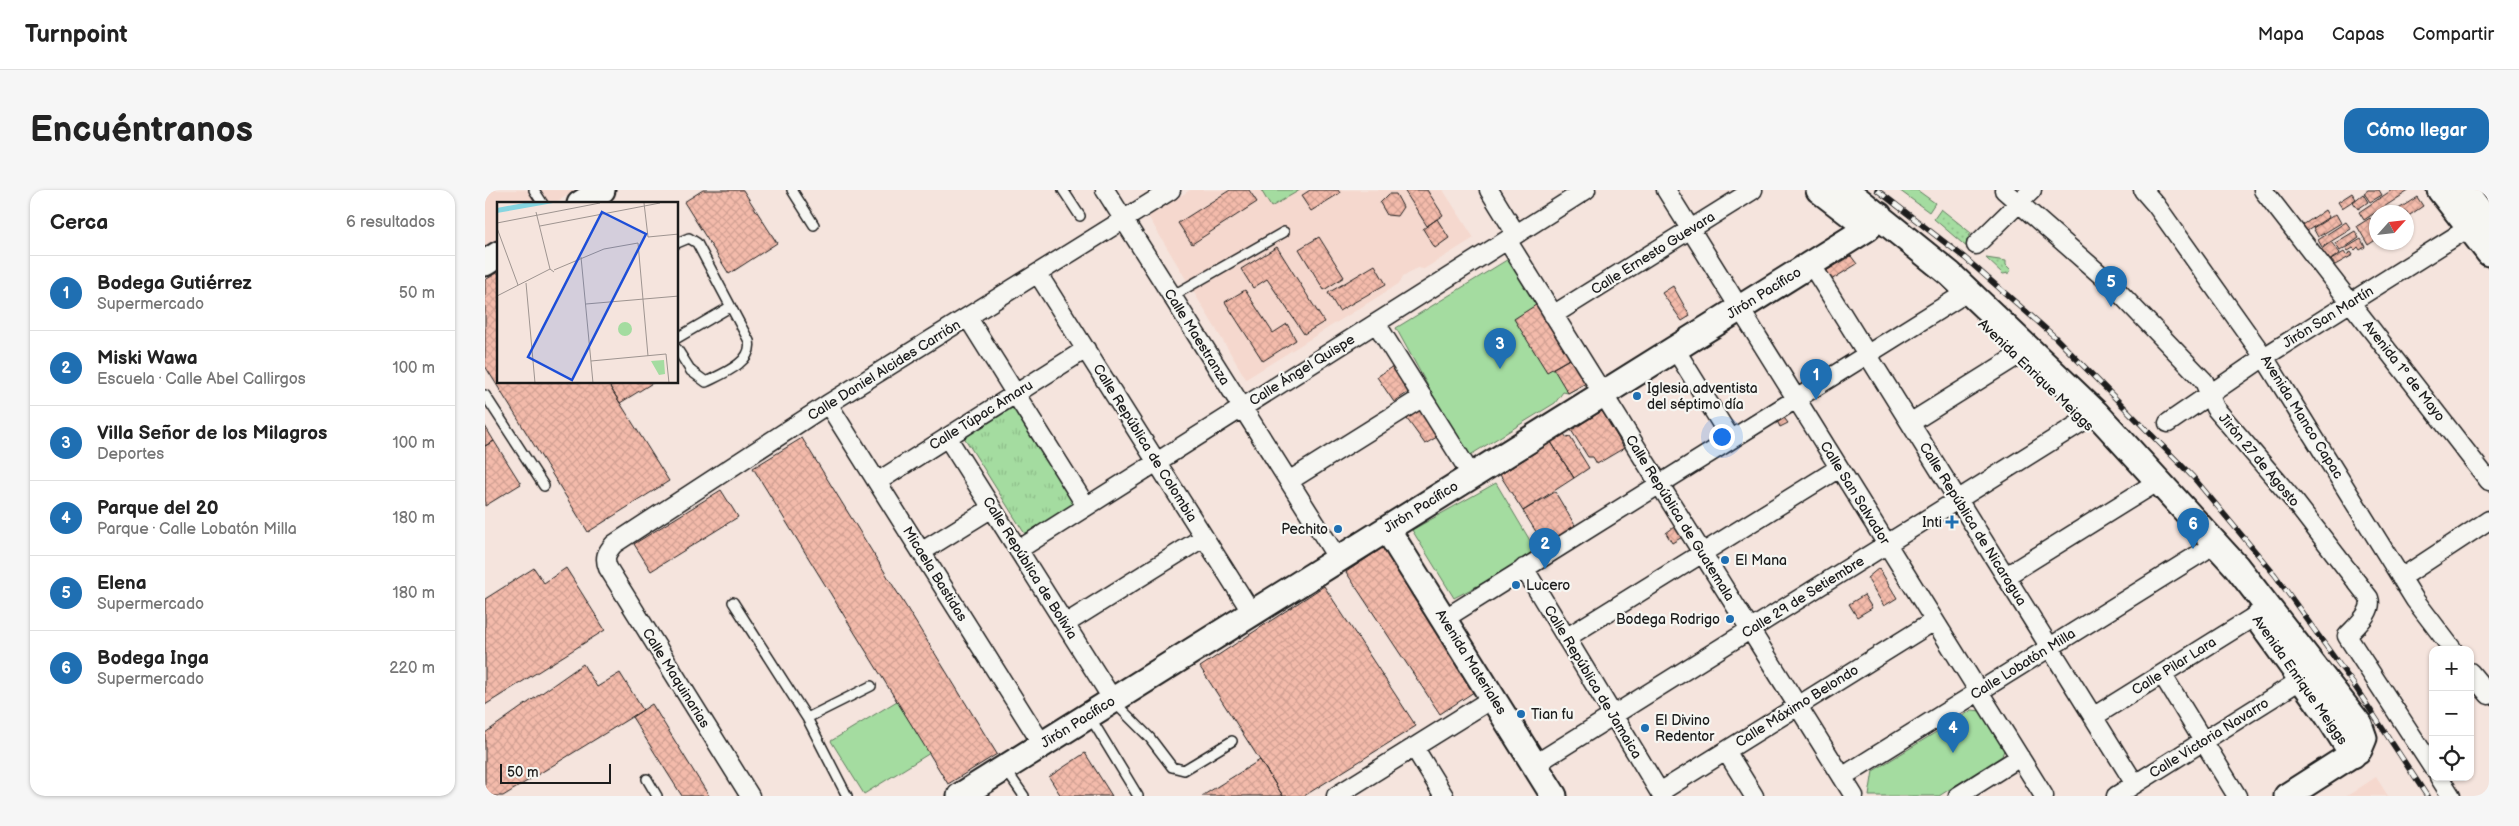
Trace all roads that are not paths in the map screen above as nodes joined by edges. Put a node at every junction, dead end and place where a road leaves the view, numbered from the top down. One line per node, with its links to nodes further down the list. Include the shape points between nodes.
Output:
1 (534, 190): 19 (lane)
2 (602, 190): 20 (street)
3 (792, 190): 26 (lane)
4 (1063, 190): 22 (lane)
5 (1105, 190): 23 (street, Calle Maestranza)
6 (1171, 190): 23 (street, Calle Daniel Alcides Carrión)
7 (1489, 190): 29 (street, Calle República de Guatemala)
8 (1587, 190): 29 (street, Calle Ángel Quispe)
9 (1666, 190): 27 (street, Calle San Salvador)
10 (1753, 190): 27 (street, Calle Ernesto Guevara)
11 (1819, 190): 24 (street, Avenida Enrique Meiggs)
12 (1846, 190): 24 (street, Avenida Enrique Meiggs)
13 (2004, 190): 21 (street, Jirón 27 de Agosto)
14 (2032, 190): 21 (street)
15 (2143, 190): 51 (street, Avenida Manco Capac)
16 (2263, 190): 39 (street, Avenida 1º de Mayo)
17 (2440, 190): 25 (street)
18 (2463, 190): 25 (street)
19 (542, 202)
20 (583, 202)
21 (2019, 202): 31 (street); 52 (street, Jirón 27 de Agosto, via 2110,283 2204,381)
22 (1080, 216)
23 (1124, 220): 36 (street, Calle Daniel Alcides Carrión); 37 (street, Calle Maestranza)
24 (1873, 221): 35 (street, Jirón Pacífico); 38 (street, Avenida Enrique Meiggs); 60 (street, Avenida Enrique Meiggs, via 1950,274)
25 (2483, 221): 32 (street); 39 (street, Jirón San Martín)
26 (814, 225)
27 (1691, 229): 41 (street, Calle San Salvador); 42 (street, Calle Ernesto Guevara)
28 (1284, 232): 37 (lane)
29 (1511, 237): 42 (street, Calle República de Guatemala); 44 (street, Calle Ángel Quispe)
30 (679, 242): 40 (lane, via 689,238 697,243)
31 (1976, 245)
32 (2489, 253)
33 (497, 255): 34 (street)
34 (485, 263)
35 (1811, 264): 41 (street, Jirón Pacífico); 49 (street, Calle República de Nicaragua)
36 (1038, 274): 43 (street, Calle Daniel Alcides Carrión); 47 (street, Calle República de Colombia)
37 (1172, 296): 59 (street, Calle Maestranza)
38 (1955, 299): 49 (street); 50 (street, Avenida Enrique Meiggs)
39 (2351, 303): 51 (street, Jirón San Martín); 69 (street, Avenida 1º de Mayo)
40 (730, 307): 45 (lane); 48 (lane, via 749,341 751,349 747,357 706,382 691,371)
41 (1739, 308): 46 (street, Jirón Pacífico); 57 (street, Calle San Salvador)
42 (1553, 315): 54 (street, Calle República de Guatemala)
43 (968, 318): 53 (street); 58 (street, Calle Daniel Alcides Carrión)
44 (1376, 323): 56 (street); 59 (street, Calle Ángel Quispe)
45 (679, 337)
46 (1675, 348): 54 (street, Jirón Pacífico); 64 (street)
47 (1086, 349): 53 (street, Calle Túpac Amaru); 65 (street, Calle República de Colombia)
48 (679, 352)
49 (1867, 354): 57 (street); 61 (street, Calle República de Nicaragua)
50 (2017, 356): 60 (street, Avenida Enrique Meiggs); 61 (street)
51 (2265, 357): 52 (street, Jirón San Martín); 89 (street, Avenida Manco Capac)
52 (2209, 393): 62 (street, Jirón San Martín); 120 (street, Jirón 27 de Agosto, via 2215,408 2295,502 2369,598 2369,610 2347,636)
53 (1016, 394): 63 (street, Calle Túpac Amaru); 75 (street)
54 (1603, 394): 67 (street, Jirón Pacífico); 71 (street, Calle República de Guatemala)
55 (485, 395): 72 (lane)
56 (1423, 397): 67 (street); 68 (street)
57 (1796, 398): 64 (street); 66 (street, Calle San Salvador)
58 (828, 404): 70 (street, Micaela Bastidas); 86 (street, Calle Daniel Alcides Carrión, via 614,544 607,551)
59 (1242, 408): 65 (street, Calle Ángel Quispe); 68 (street, Calle Maestranza)
60 (2090, 416): 73 (street, Avenida Enrique Meiggs); 74 (street, Calle 29 de Setiembre); 118 (street, Avenida Enrique Meiggs, via 2221,548 2353,717 2364,738)
61 (1910, 423): 74 (street, Calle República de Nicaragua)
62 (2169, 423)
63 (947, 437): 70 (street, Calle Túpac Amaru); 76 (street, Calle República de Bolivia)
64 (1731, 439): 71 (street)
65 (1157, 462): 75 (street, Calle Ángel Quispe); 79 (street, Calle República de Colombia)
66 (1839, 468): 80 (street, Calle San Salvador); 84 (street)
67 (1472, 476): 78 (street, Jirón Pacífico)
68 (1289, 481): 85 (street, Calle Maestranza)
69 (2489, 481)
70 (877, 482): 83 (street, Micaela Bastidas)
71 (1659, 484): 84 (street, Calle República de Guatemala); 87 (street)
72 (544, 486)
73 (2149, 487): 82 (street, Avenida Enrique Meiggs); 88 (street)
74 (1958, 500): 80 (street, Calle 29 de Setiembre); 88 (street, Calle República de Nicaragua)
75 (1087, 506): 81 (street, Calle Ángel Quispe)
76 (991, 508): 81 (street, Calle República de Bolivia); 83 (street)
77 (2489, 520): 89 (street)
78 (1387, 529): 85 (street, Jirón Pacífico); 93 (street, Avenida Materiales)
79 (1204, 537): 91 (street, Calle República de Colombia); 95 (street)
80 (1887, 544): 94 (street, Calle San Salvador); 96 (street, Calle 29 de Setiembre)
81 (1018, 550): 95 (street, Calle República de Bolivia)
82 (2204, 551): 92 (street, Avenida Enrique Meiggs); 99 (street, Calle Lobatón Milla)
83 (921, 552): 115 (street, Micaela Bastidas)
84 (1702, 553): 96 (street, Calle República de Guatemala); 97 (street)
85 (1338, 559): 91 (street, Jirón Pacífico)
86 (605, 560): 129 (street, Calle Maquinarias, via 613,578)
87 (1524, 568): 93 (street); 97 (street, Calle República de Jamaica)
88 (2006, 576): 99 (street, Calle República de Nicaragua)
89 (2401, 578): 98 (street, Avenida Manco Capac)
90 (733, 602): 112 (lane)
91 (1252, 613): 107 (street, Jirón Pacífico)
92 (2255, 616): 100 (street, Calle Pilar Lara); 102 (street, Avenida Enrique Meiggs)
93 (1443, 619): 106 (street, Avenida Materiales)
94 (1934, 621): 104 (street, Calle San Salvador); 108 (street, Calle Máximo Belondo)
95 (1065, 624): 107 (street, Calle República de Bolivia)
96 (1750, 630): 108 (street, Calle República de Guatemala); 110 (street, Calle 29 de Setiembre)
97 (1566, 638): 110 (street, Calle República de Jamaica)
98 (2450, 646)
99 (2050, 647): 104 (street, Calle Lobatón Milla); 111 (street, Calle República de Nicaragua)
100 (2162, 674): 111 (street, Calle Pilar Lara); 114 (street)
101 (2474, 677): 105 (street)
102 (2302, 680): 114 (street, Calle Victoria Navarro); 118 (street, Avenida Enrique Meiggs)
103 (871, 686): 112 (lane)
104 (1979, 692): 119 (street, Calle San Salvador); 123 (street, Calle Lobatón Milla)
105 (2489, 695)
106 (1493, 698): 116 (street); 121 (street, Avenida Materiales)
107 (1113, 700): 109 (street, Jirón Pacífico); 113 (lane, via 1172,766 1179,769 1184,770)
108 (1797, 706): 117 (street, Calle Máximo Belondo); 123 (street, Calle República de Guatemala)
109 (1089, 715): 115 (street, Jirón Pacífico); 133 (lane)
110 (1613, 715): 121 (street, Calle 29 de Setiembre); 127 (street, Calle República de Jamaica)
111 (2093, 717): 126 (street, Calle República de Nicaragua)
112 (807, 718): 130 (lane)
113 (1231, 741)
114 (2203, 741): 126 (street, Calle Victoria Navarro); 142 (street)
115 (1042, 744): 122 (street, Jirón Pacífico)
116 (1414, 747): 134 (street); 135 (street)
117 (1726, 751): 127 (street, Calle Máximo Belondo); 137 (street)
118 (2353, 755): 143 (street)
119 (2020, 757): 139 (street); 140 (street, Calle San Salvador)
120 (2429, 762)
121 (1534, 764): 136 (street, Avenida Materiales)
122 (1005, 768): 131 (street, Jirón Pacífico); 132 (lane)
123 (1842, 778): 138 (street, Calle República de Guatemala)
124 (647, 779): 128 (lane)
125 (2442, 781): 144 (street)
126 (2135, 784): 141 (street, Calle Victoria Navarro)
127 (1661, 794)
128 (657, 796)
129 (749, 796)
130 (847, 796)
131 (960, 796)
132 (1024, 796)
133 (1138, 796)
134 (1336, 796)
135 (1445, 796)
136 (1554, 796)
137 (1754, 796)
138 (1854, 796)
139 (1958, 796)
140 (2044, 796)
141 (2115, 796)
142 (2237, 796)
143 (2287, 796)
144 (2451, 796)

